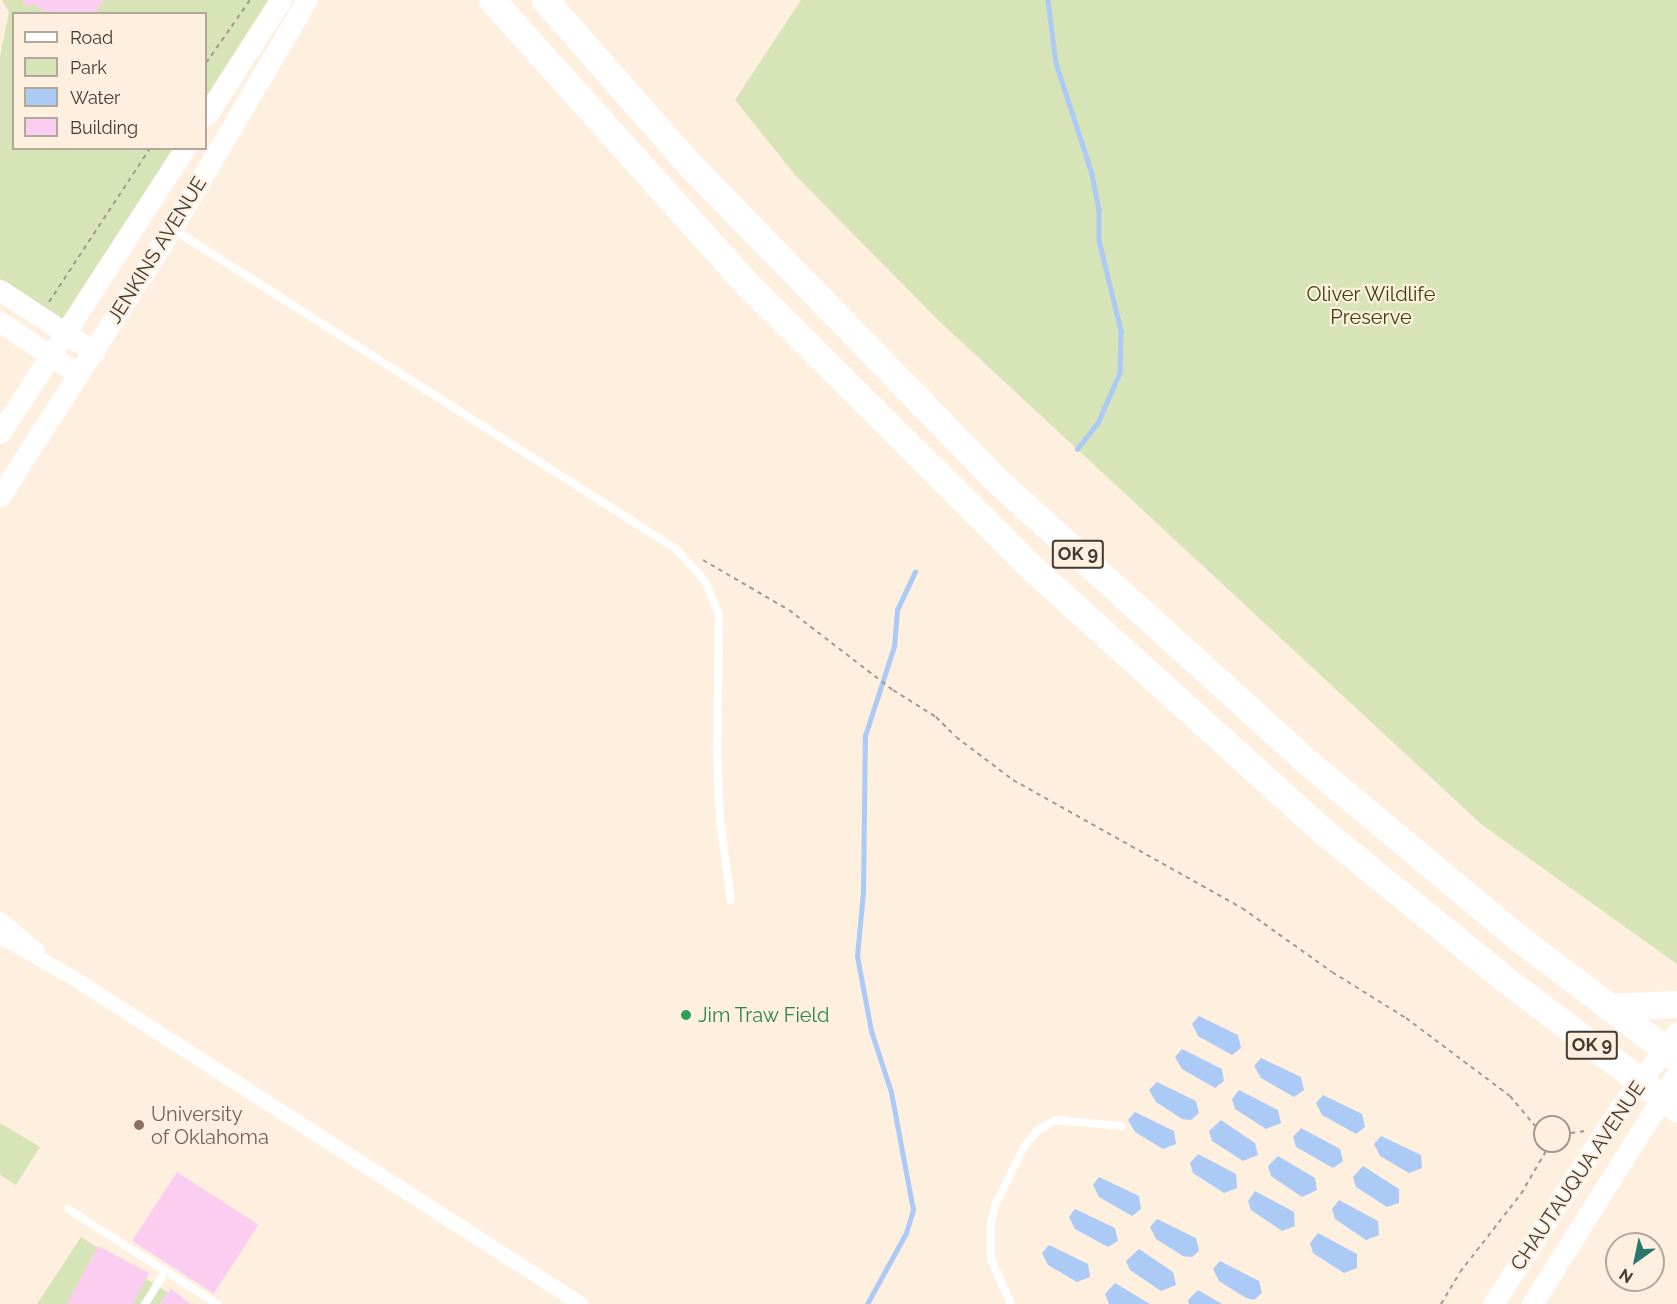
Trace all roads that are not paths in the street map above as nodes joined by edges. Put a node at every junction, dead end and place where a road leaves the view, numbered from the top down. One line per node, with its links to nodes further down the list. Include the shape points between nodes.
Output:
1 (281, 0): 5 (main road)
2 (307, 0): 7 (main road, JENKINS AVENUE)
3 (492, 0): 24 (highway, OK 9, via 743,280 1034,569 1329,836 1506,980)
4 (545, 0): 21 (highway, OK 9, via 691,166 992,476 1312,766 1471,900)
5 (207, 114)
6 (184, 150): 10 (main road, JENKINS AVENUE)
7 (172, 228): 11 (main road, JENKINS AVENUE); 16 (lane, via 676,549 706,583 718,615 717,751 720,820)
8 (0, 290): 10 (main road)
9 (0, 322): 12 (main road)
10 (65, 333): 11 (main road); 12 (main road, JENKINS AVENUE)
11 (94, 352): 13 (main road, JENKINS AVENUE)
12 (51, 355): 13 (main road); 14 (main road, JENKINS AVENUE)
13 (79, 374): 15 (main road, JENKINS AVENUE)
14 (0, 433)
15 (0, 496)
16 (730, 900)
17 (0, 919): 19 (street)
18 (0, 936): 19 (street)
19 (66, 973): 31 (street)
20 (1677, 1004): 21 (highway)
21 (1608, 1007): 22 (highway, OK 9)
22 (1673, 1046): 24 (main road, CHAUTAUQUA AVENUE)
23 (1677, 1074): 25 (main road, CHAUTAUQUA AVENUE)
24 (1640, 1081): 25 (highway, OK 9); 33 (main road, CHAUTAUQUA AVENUE)
25 (1670, 1104): 34 (main road, CHAUTAUQUA AVENUE)
26 (1122, 1126): 32 (lane, via 1055,1120 1037,1131 1024,1147 996,1203 991,1223 991,1259)
27 (68, 1209): 28 (lane)
28 (166, 1271): 29 (lane); 30 (lane)
29 (145, 1304)
30 (218, 1304)
31 (581, 1304)
32 (1011, 1304)
33 (1492, 1304)
34 (1532, 1304)

